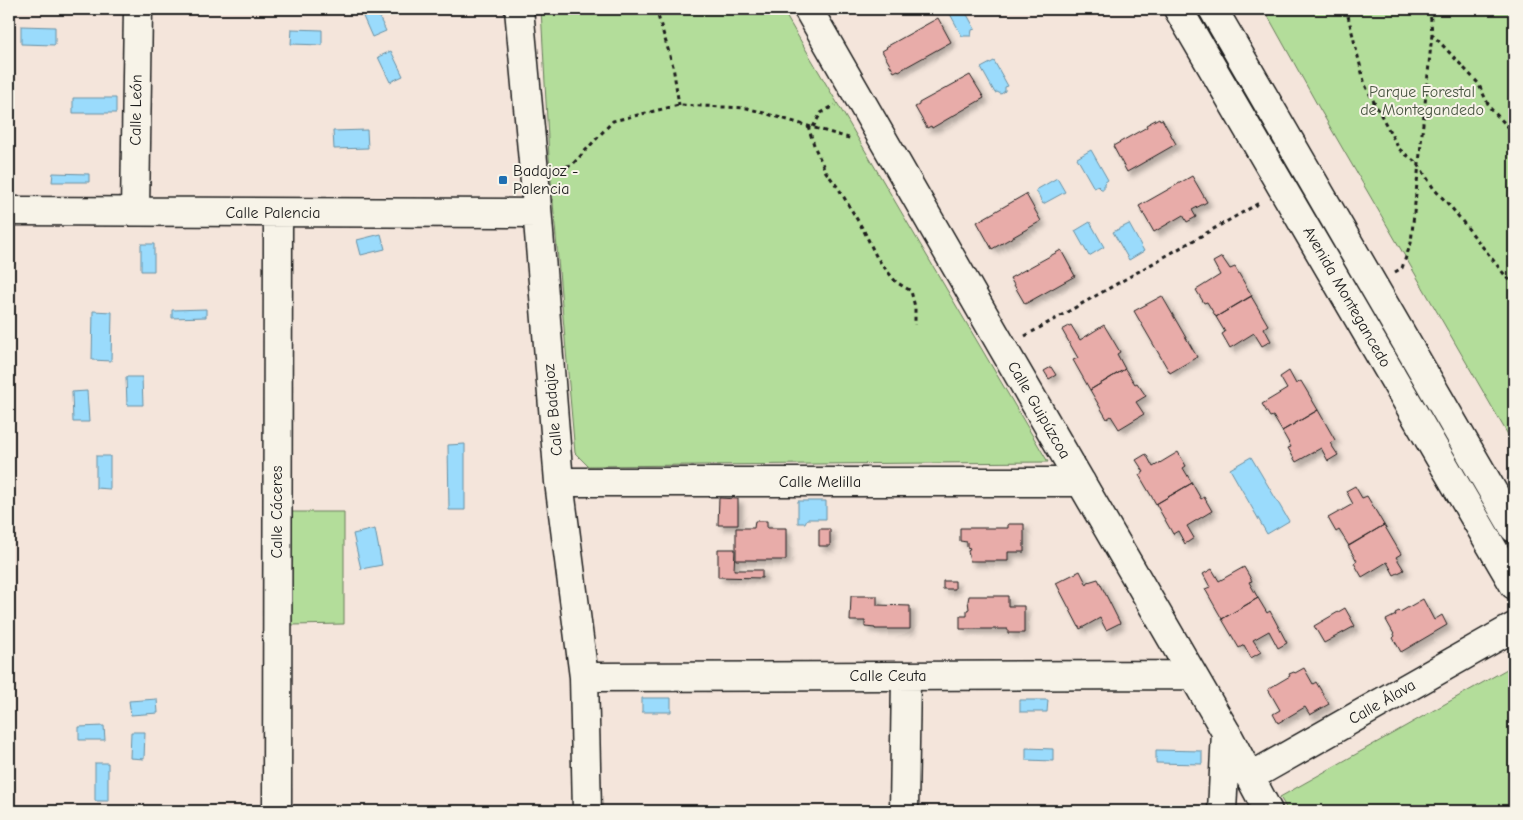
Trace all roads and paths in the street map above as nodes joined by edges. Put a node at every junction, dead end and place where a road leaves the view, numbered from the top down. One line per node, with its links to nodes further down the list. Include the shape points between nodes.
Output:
1 (138, 9): 20 (street, Calle León)
2 (519, 9): 17 (street, Calle Badajoz)
3 (656, 9): 11 (path, via 674,66)
4 (808, 9): 15 (street, Calle Guipúzcoa)
5 (1178, 9): 18 (street, Avenida Montegancedo)
6 (1213, 9): 24 (street, Avenida Montegancedo)
7 (1344, 9): 16 (path, via 1365,85 1399,149)
8 (1430, 9): 9 (path)
9 (1432, 34): 14 (path, via 1478,83 1490,108); 16 (path)
10 (838, 103): 13 (path, via 821,113)
11 (679, 105): 12 (path, via 746,108); 17 (path, via 613,121 572,165)
12 (808, 125): 13 (path); 25 (path, via 826,172 864,231 874,254 896,282 911,291)
13 (813, 126): 15 (path)
14 (1514, 132)
15 (891, 153): 26 (street, Calle Guipúzcoa)
16 (1418, 164): 23 (path, via 1434,189 1508,279); 24 (path, via 1411,243 1402,268)
17 (534, 173): 22 (street, Calle Badajoz)
18 (1283, 190): 26 (path); 30 (street, Avenida Montegancedo)
19 (9, 211): 20 (street, Calle Palencia)
20 (135, 211): 21 (street, Calle Palencia)
21 (278, 213): 22 (street, Calle Palencia); 37 (street, Calle Cáceres)
22 (537, 213): 27 (street, Calle Badajoz)
23 (1514, 282)
24 (1372, 285): 29 (street, Avenida Montegancedo)
25 (915, 325)
26 (1003, 348): 28 (street, Calle Guipúzcoa)
27 (559, 482): 28 (street, Calle Melilla); 33 (street, Calle Badajoz)
28 (1081, 482): 32 (street, Calle Guipúzcoa)
29 (1514, 528)
30 (1514, 586)
31 (1514, 627): 36 (street, Calle Álava)
32 (1192, 675): 34 (street, Calle Ceuta); 35 (street, Calle Guipúzcoa)
33 (584, 676): 34 (street, Calle Ceuta); 38 (street, Calle Badajoz)
34 (906, 676): 39 (street)
35 (1226, 732): 36 (street, Calle Guipúzcoa); 40 (street)
36 (1250, 777): 41 (street, Calle Guipúzcoa)
37 (277, 811)
38 (587, 811)
39 (904, 811)
40 (1222, 811)
41 (1268, 811)

